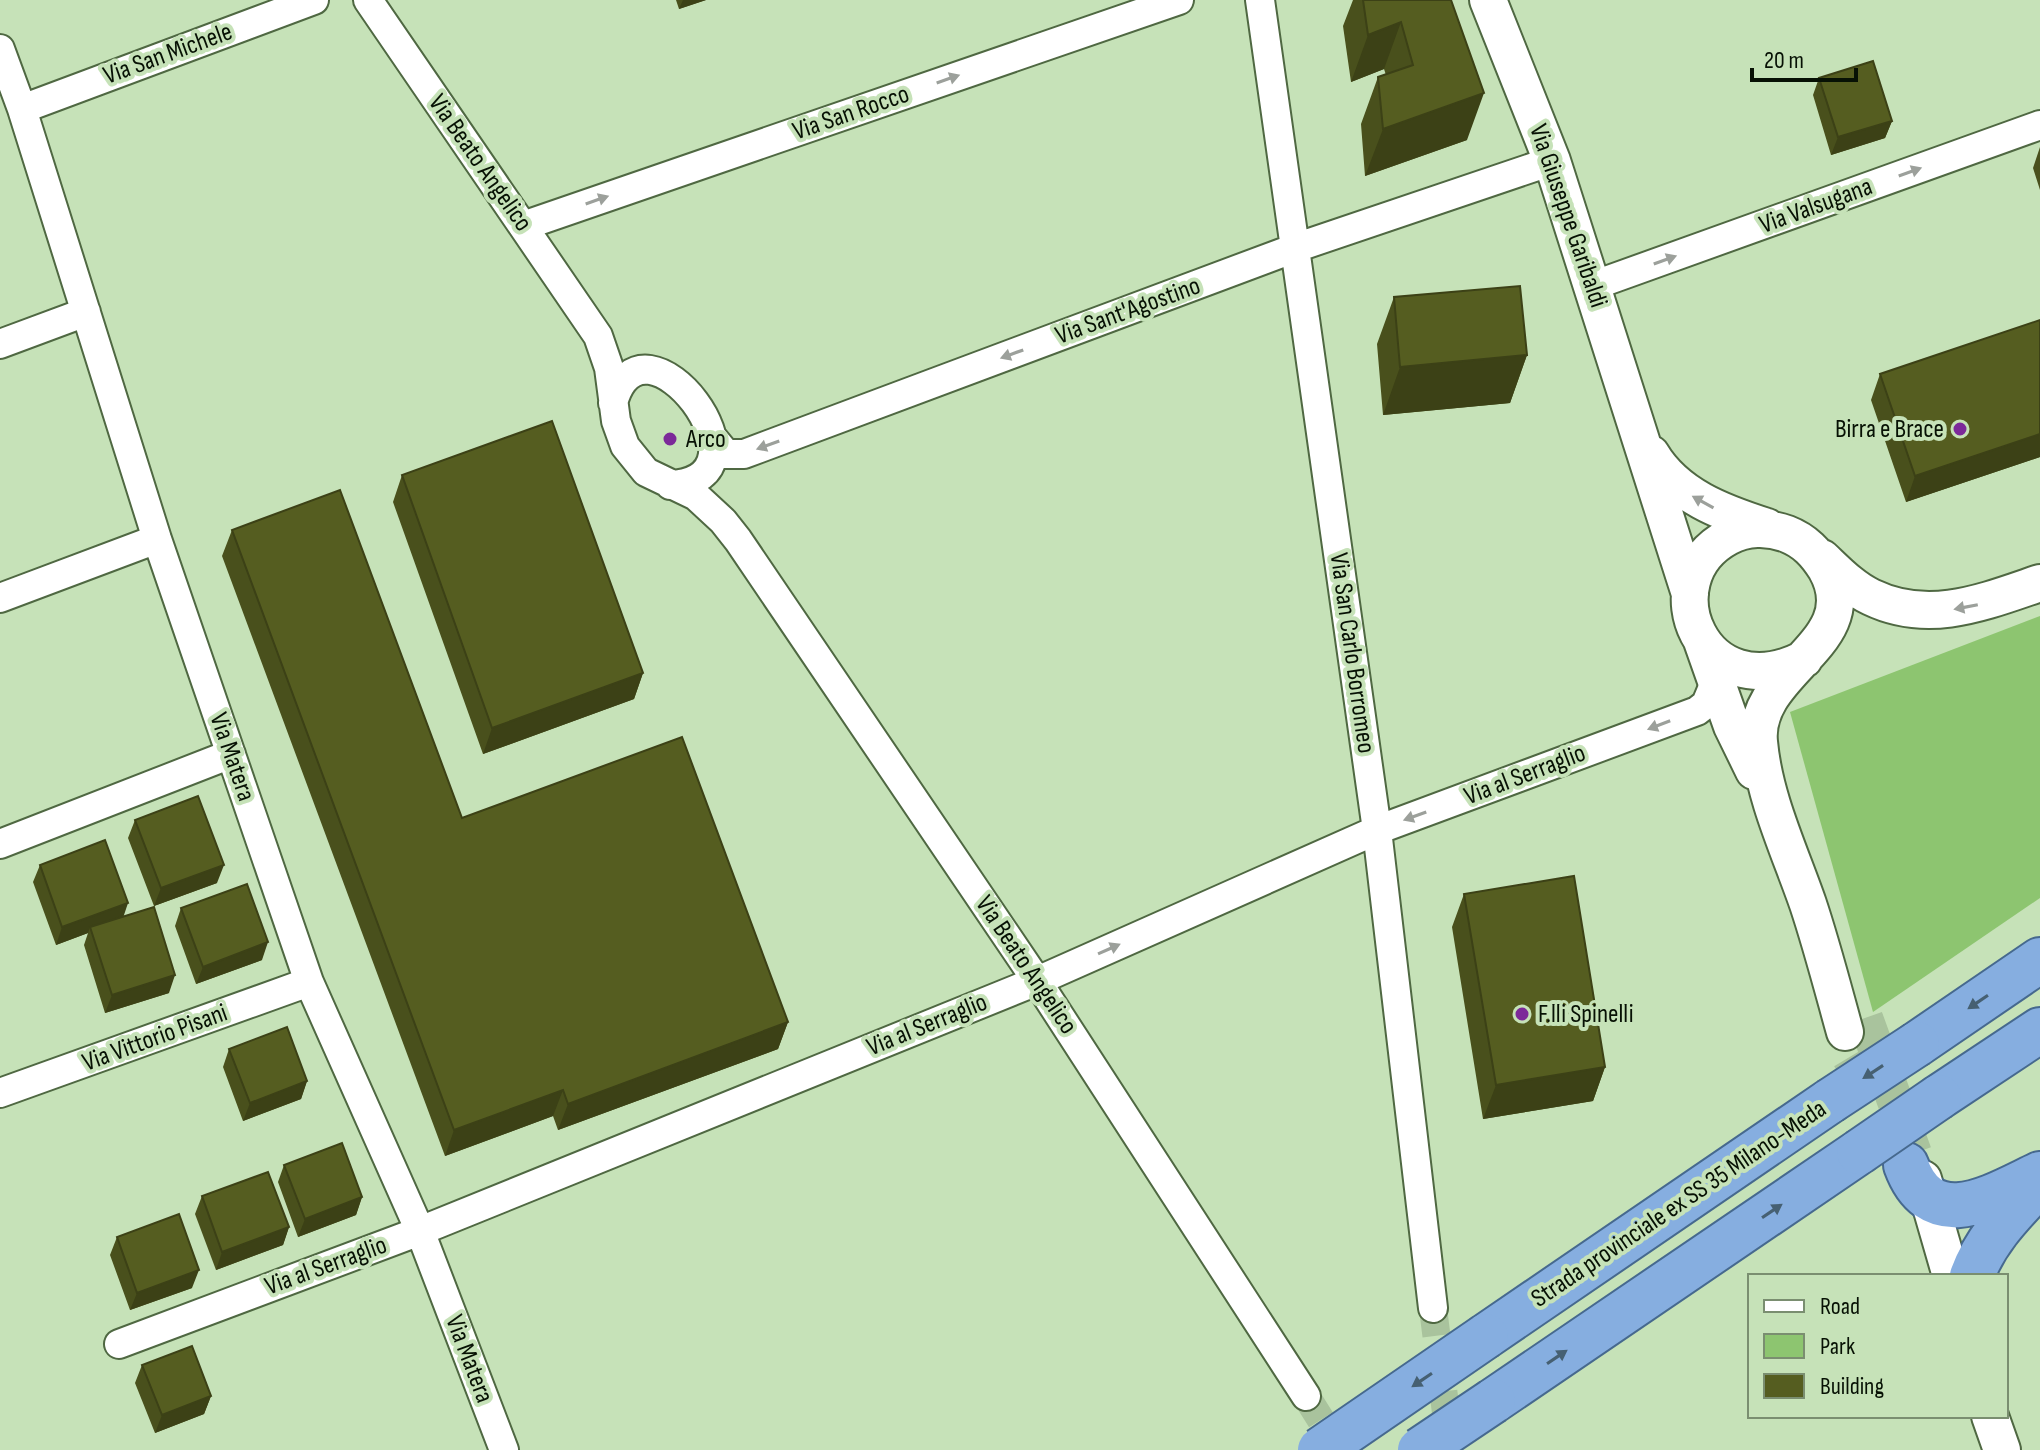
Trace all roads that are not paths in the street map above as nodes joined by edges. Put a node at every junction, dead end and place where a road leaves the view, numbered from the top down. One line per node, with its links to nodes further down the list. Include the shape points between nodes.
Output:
1 (314, 0): 7 (street, Via San Michele)
2 (368, 0): 10 (street, Via Beato Angelico)
3 (1179, 0): 10 (street, Via San Rocco, one-way to 3)
4 (1260, 0): 11 (street, Via San Carlo Borromeo)
5 (1488, 0): 9 (street, Via Giuseppe Garibaldi)
6 (0, 49): 7 (street, Via Matera)
7 (22, 109): 13 (street, Via Matera)
8 (2040, 125): 12 (street, Via Valsugana, one-way to 8)
9 (1552, 161): 11 (street, Via Sant'Agostino); 12 (street, Via Giuseppe Garibaldi)
10 (523, 226): 14 (street, Via Beato Angelico)
11 (1295, 248): 19 (street, Via Sant'Agostino, one-way to 19, via 744,454 726,454); 33 (street, Via San Carlo Borromeo)
12 (1592, 286): 18 (street, Via Giuseppe Garibaldi)
13 (86, 312): 15 (street); 22 (street, Via Matera)
14 (592, 326): 16 (street, Via Beato Angelico, via 620,360); 17 (street, Via Beato Angelico, via 604,351)
15 (0, 344)
16 (641, 370): 17 (street, via 627,376); 19 (street, via 657,370 682,386 707,423)
17 (613, 403): 20 (street, via 625,446 646,472)
18 (1640, 435): 21 (street, one-way to 18, via 1698,500 1672,480); 26 (street, Via Giuseppe Garibaldi)
19 (713, 444): 20 (street, via 711,464 703,475); 23 (street, Via Beato Angelico, via 722,499)
20 (670, 485): 23 (street, Via Beato Angelico, via 696,496)
21 (1776, 530): 24 (street, via 1798,538); 26 (street, via 1752,529 1719,543 1696,571)
22 (157, 539): 27 (street); 31 (street, Via Matera)
23 (738, 540): 36 (street, Via Beato Angelico)
24 (1817, 554): 25 (street, one-way to 24, via 1974,606 1939,612 1905,609 1871,597); 29 (street, via 1834,598 1831,621)
25 (2040, 583)
26 (1690, 594): 28 (street, via 1692,619)
27 (0, 598)
28 (1702, 641): 29 (street, via 1738,669 1783,670); 30 (street)
29 (1804, 659): 32 (street, via 1778,685 1759,718 1762,768)
30 (1716, 680): 32 (street); 33 (street, Via al Serraglio, one-way to 33, via 1706,704 1697,711)
31 (231, 754): 34 (street); 37 (street, Via Matera)
32 (1772, 804): 38 (street)
33 (1377, 830): 36 (street, Via al Serraglio, one-way to 33); 49 (street, Via San Carlo Borromeo)
34 (0, 844)
35 (2040, 960): 54 (highway, Strada provinciale ex SS 35 Milano-Meda, one-way to 54, bridge)
36 (1037, 981): 45 (street, Via al Serraglio); 51 (street, Via Beato Angelico)
37 (309, 982): 40 (street, Via Vittorio Pisani); 45 (street, Via Matera)
38 (1855, 1025)
39 (2040, 1030): 41 (highway, bridge, via 1939,1097)
40 (0, 1093)
41 (1894, 1162): 44 (highway); 46 (street); 55 (highway, one-way to 41, bridge)
42 (2040, 1174): 44 (highway, via 1982,1201)
43 (2040, 1183): 48 (highway, via 2000,1226)
44 (1931, 1201): 47 (street)
45 (420, 1231): 50 (street, Via al Serraglio); 53 (street, Via Matera)
46 (1934, 1274)
47 (1950, 1274)
48 (1973, 1274)
49 (1433, 1308)
50 (119, 1344)
51 (1306, 1396)
52 (1991, 1418): 56 (street)
53 (504, 1450)
54 (1320, 1450)
55 (1420, 1450)
56 (2002, 1450)

